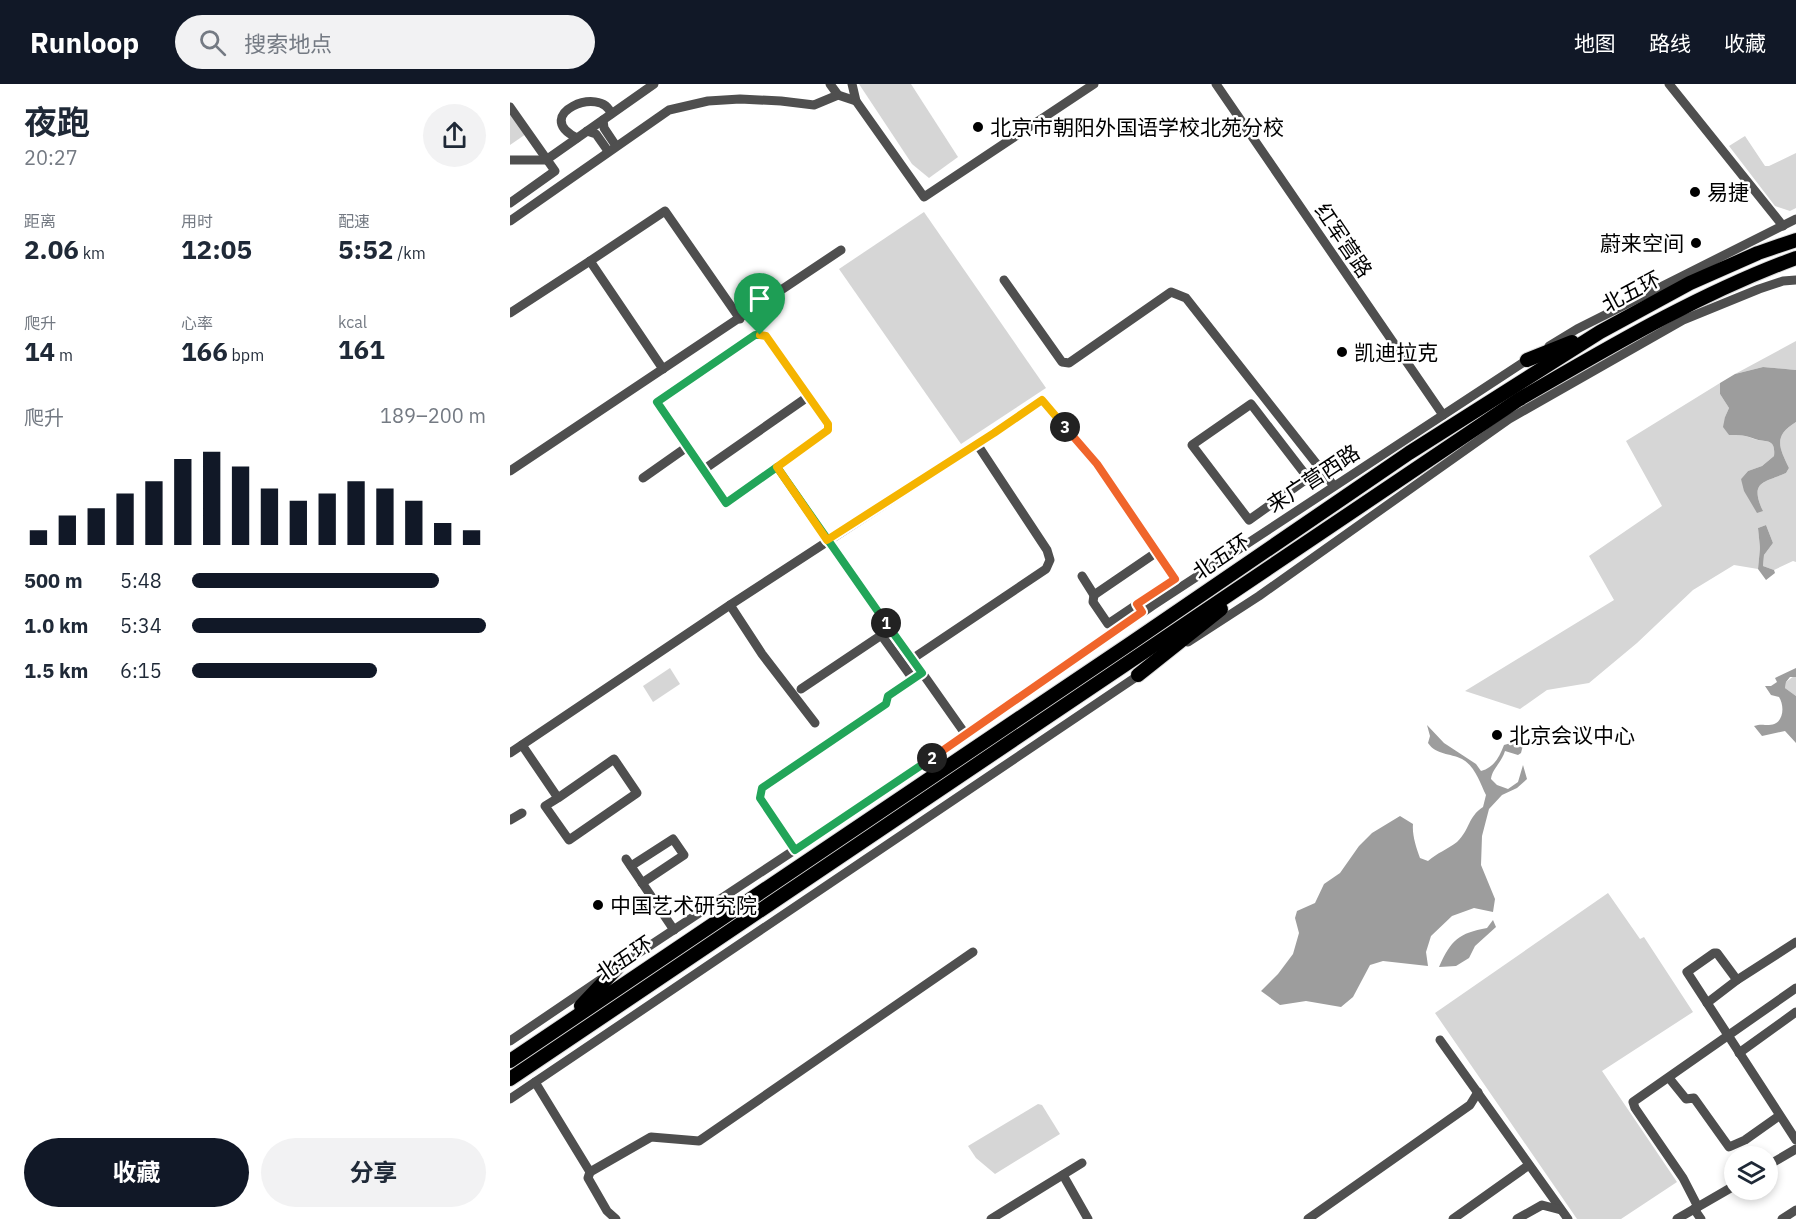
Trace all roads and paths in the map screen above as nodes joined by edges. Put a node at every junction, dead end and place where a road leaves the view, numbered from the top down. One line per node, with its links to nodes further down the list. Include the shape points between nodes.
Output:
1 (634, 84): 9 (street)
2 (654, 84): 9 (street)
3 (830, 84): 11 (street)
4 (852, 84): 12 (street)
5 (1094, 84): 12 (street, via 924,198)
6 (1216, 84): 36 (street, 红军营路)
7 (1669, 84): 23 (street)
8 (589, 91): 14 (street, via 604,98 608,104)
9 (641, 93): 14 (street)
10 (573, 95): 16 (street, via 562,116 567,132)
11 (838, 95): 12 (street); 17 (street, via 814,105 708,101 669,110)
12 (856, 101)
13 (510, 107): 19 (street)
14 (607, 117): 15 (street); 17 (street, via 604,128)
15 (587, 131): 16 (street); 17 (street)
16 (577, 138): 19 (street)
17 (612, 149): 22 (street)
18 (510, 160): 19 (street)
19 (546, 160): 20 (street, via 555,171)
20 (510, 203)
21 (1796, 219): 23 (street, 来广营西路)
22 (510, 221)
23 (1783, 226): 33 (street, 来广营西路, via 1577,329)
24 (1796, 240): 32 (highway, 北五环, via 1690,283)
25 (841, 250): 31 (street)
26 (1796, 258): 48 (highway, 北五环, via 1703,298 1518,400)
27 (590, 261): 30 (street); 31 (street, via 666,211); 34 (street)
28 (1004, 280): 43 (street, via 1062,362 1069,363 1171,292 1186,298)
29 (1796, 280): 57 (street, via 1759,289 1683,320 1509,419 1259,596)
30 (510, 313)
31 (740, 319): 34 (street)
32 (1600, 332): 33 (highway); 77 (highway, 北五环, via 1408,453)
33 (1527, 360): 36 (street, 来广营西路)
34 (663, 369): 41 (street)
35 (808, 396): 38 (street, via 766,336 755,335 657,402); 39 (street, via 829,429); 40 (street)
36 (1443, 415): 43 (street, 来广营西路)
37 (977, 444): 46 (street); 47 (street, via 1042,400 1097,464); 55 (street, via 1050,560 1046,570)
38 (687, 447): 40 (street); 42 (street)
39 (777, 467): 40 (street, via 726,503); 46 (street)
40 (703, 470)
41 (510, 471)
42 (643, 478)
43 (1334, 486): 45 (street, 来广营西路)
44 (1276, 500): 44 (street, via 1308,478 1251,404 1192,445 1249,520); 45 (street)
45 (1288, 516): 52 (street, 来广营西路)
46 (827, 540): 51 (street); 53 (street)
47 (1157, 552): 50 (street); 52 (street, via 1175,579)
48 (1273, 565): 57 (highway); 84 (highway, 北五环)
49 (1082, 576): 50 (street)
50 (1094, 595): 52 (street, via 1093,602 1108,624)
51 (730, 605): 60 (street); 62 (street)
52 (1140, 608): 61 (street, 来广营西路)
53 (891, 629): 54 (street); 55 (street)
54 (882, 636): 58 (street); 59 (street)
55 (912, 659): 56 (street)
56 (922, 673): 58 (street); 61 (street)
57 (1138, 675): 85 (street)
58 (913, 679): 67 (street, via 888,696 886,704 762,788 760,798)
59 (801, 689)
60 (815, 723)
61 (966, 735): 67 (street, 来广营西路)
62 (522, 745): 63 (street); 64 (street)
63 (510, 753)
64 (558, 798): 64 (street, via 545,806 569,840 637,794 614,759)
65 (522, 813): 66 (street)
66 (510, 820)
67 (795, 850): 69 (street, 来广营西路)
68 (642, 883): 68 (street, via 629,863 673,839 684,855); 69 (street)
69 (674, 930): 72 (street, 来广营西路)
70 (1796, 942): 73 (street)
71 (974, 952): 94 (street, via 699,1141 651,1137)
72 (617, 968): 77 (highway); 80 (street, 来广营西路)
73 (1737, 980): 75 (street); 75 (street, via 1717,953 1691,968 1687,972)
74 (1796, 988): 78 (street)
75 (1707, 1003): 78 (street)
76 (1796, 1012): 81 (street)
77 (564, 1024): 82 (highway, 北五环)
78 (1727, 1036): 81 (street); 83 (street)
79 (1440, 1040): 86 (street)
80 (510, 1041)
81 (1739, 1053): 88 (street)
82 (510, 1060)
83 (1669, 1078): 88 (street, via 1686,1099 1694,1098 1729,1147); 97 (street, via 1633,1102 1683,1178)
84 (510, 1079)
85 (535, 1082): 87 (street); 94 (street)
86 (1478, 1092): 93 (street); 103 (street, via 1470,1105)
87 (510, 1099)
88 (1779, 1116): 89 (street)
89 (1796, 1140)
90 (1796, 1149): 91 (street)
91 (1778, 1160)
92 (1082, 1163): 95 (street)
93 (1529, 1165): 98 (street); 104 (street)
94 (590, 1172): 100 (street, via 588,1178)
95 (1063, 1175): 101 (street); 102 (street)
96 (1724, 1192): 97 (street)
97 (1696, 1208): 107 (street); 108 (street)
98 (1561, 1210): 105 (street, via 1542,1205); 106 (street)
99 (1796, 1210): 109 (street)
100 (616, 1219)
101 (991, 1219)
102 (1088, 1219)
103 (1308, 1219)
104 (1453, 1219)
105 (1517, 1219)
106 (1568, 1219)
107 (1677, 1219)
108 (1701, 1219)
109 (1782, 1219)

